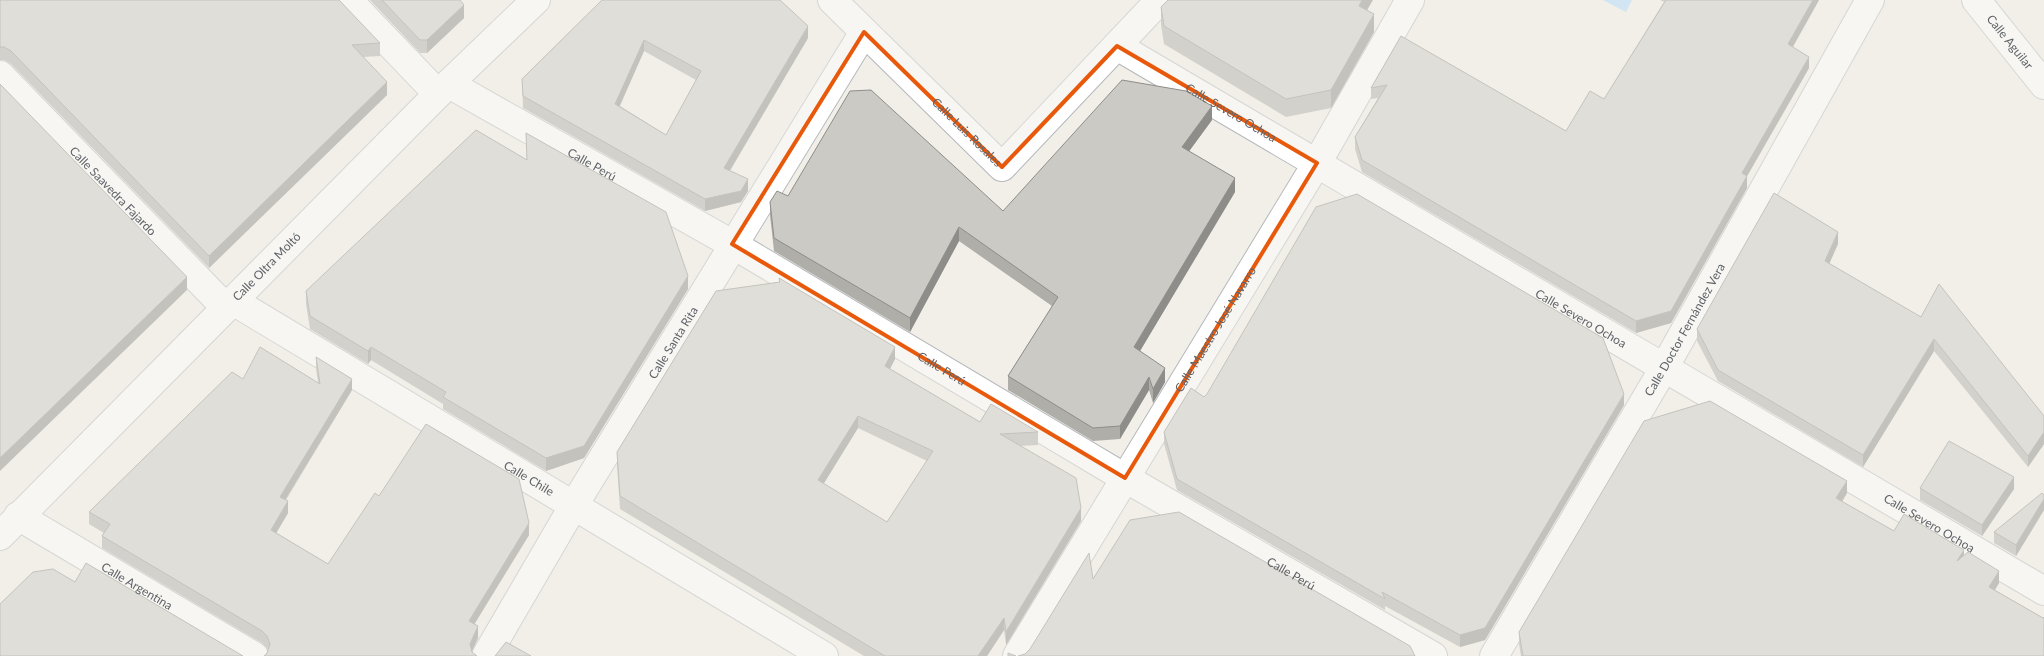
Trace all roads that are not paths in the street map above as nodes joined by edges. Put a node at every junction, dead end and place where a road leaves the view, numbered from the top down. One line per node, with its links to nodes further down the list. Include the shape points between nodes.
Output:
1 (348, 0): 12 (street, Calle Perú)
2 (536, 0): 12 (street, Calle Oltra Moltó)
3 (832, 0): 8 (street, Calle Luis Rosales)
4 (1160, 0): 9 (street, Calle Luis Rosales)
5 (1410, 0): 13 (street, Calle Maestro José Navarro)
6 (1870, 0): 16 (street, Calle Doctor Fernández Vera)
7 (1976, 0): 11 (street, Calle Aguilar)
8 (864, 32): 9 (street, Calle Luis Rosales, via 1002,166); 14 (street, Calle Santa Rita)
9 (1117, 46): 13 (street, Calle Severo Ochoa)
10 (0, 75): 15 (street, Calle Saavedra Fajardo)
11 (2044, 84)
12 (444, 89): 14 (street, Calle Perú); 15 (street, Calle Oltra Moltó)
13 (1317, 162): 16 (street, Calle Severo Ochoa); 17 (street, Calle Maestro José Navarro)
14 (732, 244): 17 (street, Calle Perú); 18 (street, Calle Santa Rita)
15 (229, 304): 18 (street, Calle Chile); 19 (street, Calle Oltra Moltó)
16 (1664, 368): 20 (street, Calle Severo Ochoa); 26 (street, Calle Doctor Fernández Vera)
17 (1125, 478): 24 (street, Calle Maestro José Navarro); 25 (street, Calle Perú)
18 (574, 505): 22 (street, Calle Santa Rita); 23 (street, Calle Chile)
19 (7, 522): 21 (street, Calle Argentina)
20 (2044, 591)
21 (254, 656)
22 (486, 656)
23 (824, 656)
24 (1017, 656)
25 (1433, 656)
26 (1494, 656)

